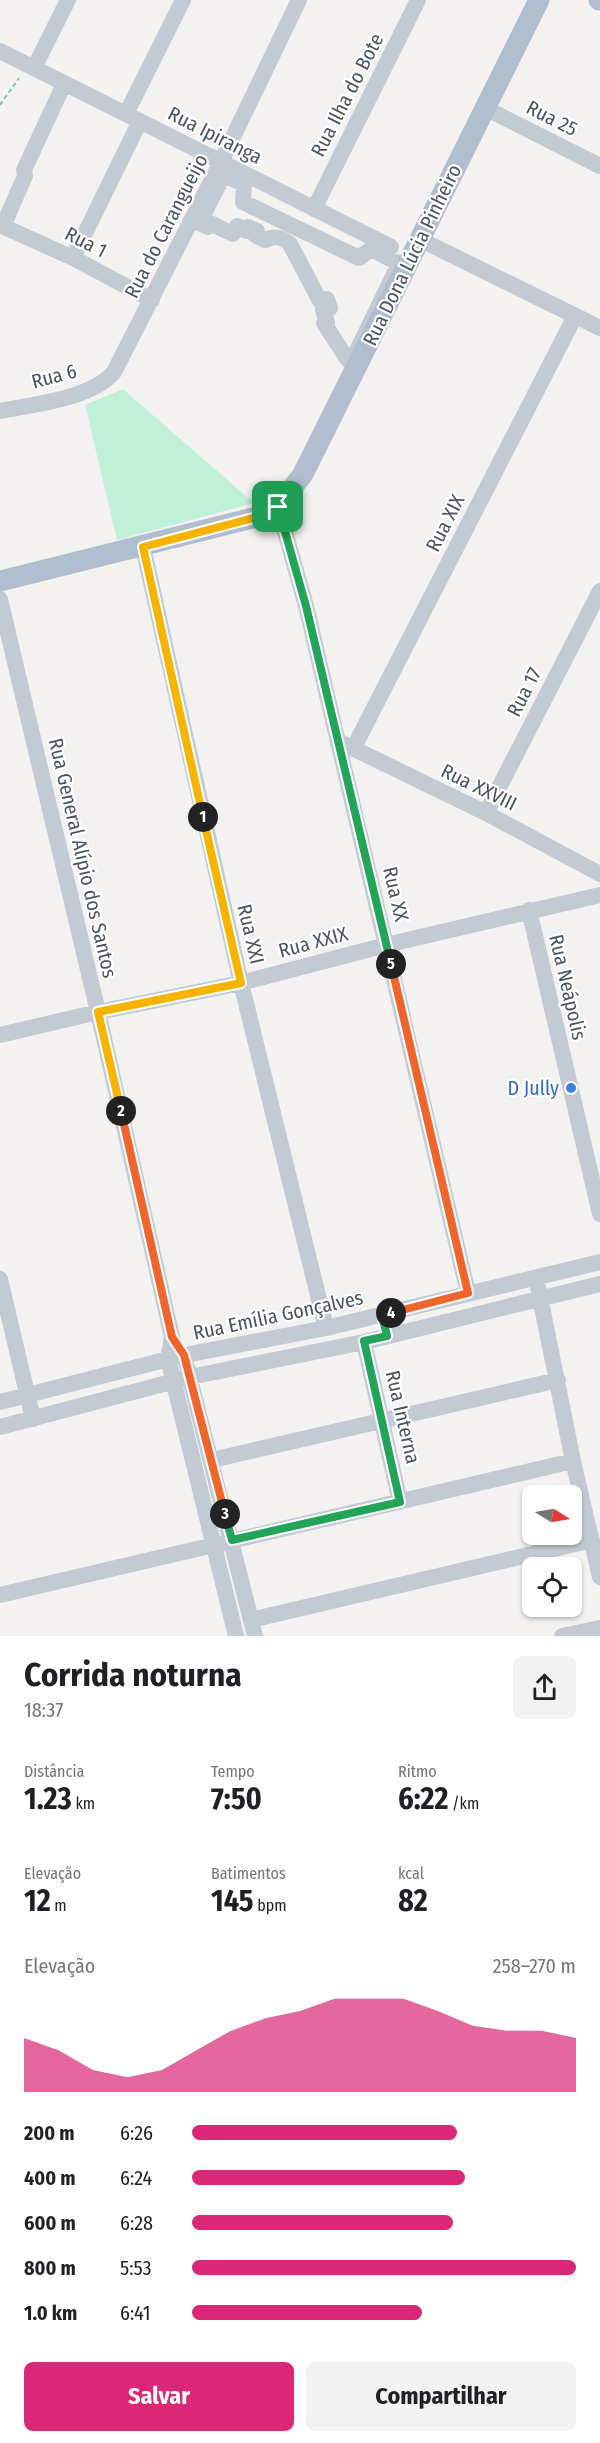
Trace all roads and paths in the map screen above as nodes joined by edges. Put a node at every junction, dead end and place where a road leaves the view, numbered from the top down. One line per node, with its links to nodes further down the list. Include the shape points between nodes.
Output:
1 (68, 0): 7 (street)
2 (183, 0): 11 (street)
3 (299, 0): 12 (street, Rua do Carangueijo)
4 (418, 0): 14 (street, Rua Ilha do Bote)
5 (539, 0): 10 (main road, Rua Dona Lúcia Pinheiro)
6 (0, 51): 7 (street, Rua Ipiranga)
7 (31, 67): 8 (street, Rua Ipiranga); 9 (path)
8 (64, 84): 11 (street, Rua Ipiranga); 15 (street)
9 (0, 105)
10 (485, 108): 13 (street, Rua 25); 16 (main road, Rua Dona Lúcia Pinheiro)
11 (133, 118): 12 (street, Rua Ipiranga); 17 (street)
12 (221, 162): 14 (street, Rua Ipiranga); 18 (street, Rua do Carangueijo)
13 (600, 166)
14 (314, 209): 16 (street, Rua Ipiranga)
15 (1, 225): 17 (street, Rua 1)
16 (415, 248): 19 (street, Rua Ipiranga); 24 (main road, Rua Dona Lúcia Pinheiro, via 303,474)
17 (73, 258): 18 (street, Rua 1)
18 (152, 300): 22 (street, Rua do Carangueijo)
19 (575, 316): 20 (street, Rua Ipiranga); 30 (street, Rua XIX)
20 (600, 328)
21 (352, 362): 21 (street, via 398,263 371,249 359,258 243,202 244,184 228,177 221,180 199,223 208,227 210,223 233,234 237,226 247,231 248,227 265,240 284,238 320,301 327,299 330,308 323,310 324,322)
22 (114, 372): 23 (street, Rua 6, via 84,391)
23 (0, 411)
24 (278, 507): 25 (main road, via 261,516); 29 (street, Rua XX)
25 (143, 547): 26 (main road); 36 (street, Rua XXI)
26 (0, 581)
27 (600, 591): 31 (street, Rua 17)
28 (0, 599): 37 (street, Rua General Alípio dos Santos)
29 (338, 741): 30 (street, Rua XXVIII); 35 (street, Rua XX)
30 (353, 749): 31 (street, Rua XXVIII)
31 (486, 813): 32 (street, Rua XXVIII)
32 (600, 874)
33 (600, 895): 34 (street, Rua XXIX)
34 (529, 910): 35 (street, Rua XXIX); 39 (street, Rua Neápolis)
35 (386, 945): 36 (street, Rua XXIX); 44 (street, Rua XX)
36 (241, 983): 37 (street, Rua XXIX); 47 (street, Rua XXI)
37 (98, 1012): 38 (street, Rua XXIX); 50 (street, Rua General Alípio dos Santos)
38 (0, 1035)
39 (600, 1214)
40 (600, 1262): 41 (street, Rua Emília Gonçalves)
41 (535, 1276): 44 (street, Rua Emília Gonçalves); 45 (street)
42 (0, 1279): 53 (street)
43 (600, 1284): 45 (street)
44 (468, 1293): 46 (street, Rua Emília Gonçalves)
45 (541, 1298): 48 (street); 52 (street)
46 (382, 1315): 47 (street, Rua Emília Gonçalves); 48 (street)
47 (326, 1328): 50 (street, Rua Emília Gonçalves)
48 (387, 1336): 49 (street)
49 (364, 1341): 51 (street); 56 (street, Rua Interna)
50 (176, 1357): 51 (street, Rua General Alípio dos Santos); 53 (street, Rua Emília Gonçalves)
51 (182, 1379): 55 (street); 58 (street, Rua General Alípio dos Santos); 63 (street, Rua General Alípio dos Santos)
52 (558, 1380): 56 (street); 59 (street)
53 (27, 1396): 54 (street, Rua Emília Gonçalves); 55 (street)
54 (0, 1402)
55 (33, 1419): 57 (street)
56 (382, 1422): 58 (street); 60 (street, Rua Interna)
57 (0, 1427)
58 (212, 1460): 61 (street, Rua General Alípio dos Santos)
59 (573, 1461): 60 (street); 62 (street)
60 (400, 1502): 61 (street)
61 (232, 1540): 63 (street); 66 (street, Rua General Alípio dos Santos)
62 (592, 1540): 64 (street); 66 (street)
63 (214, 1544): 65 (street); 68 (street, Rua General Alípio dos Santos)
64 (600, 1577)
65 (0, 1594)
66 (253, 1628)
67 (600, 1628): 69 (street)
68 (236, 1636)
69 (562, 1636)

